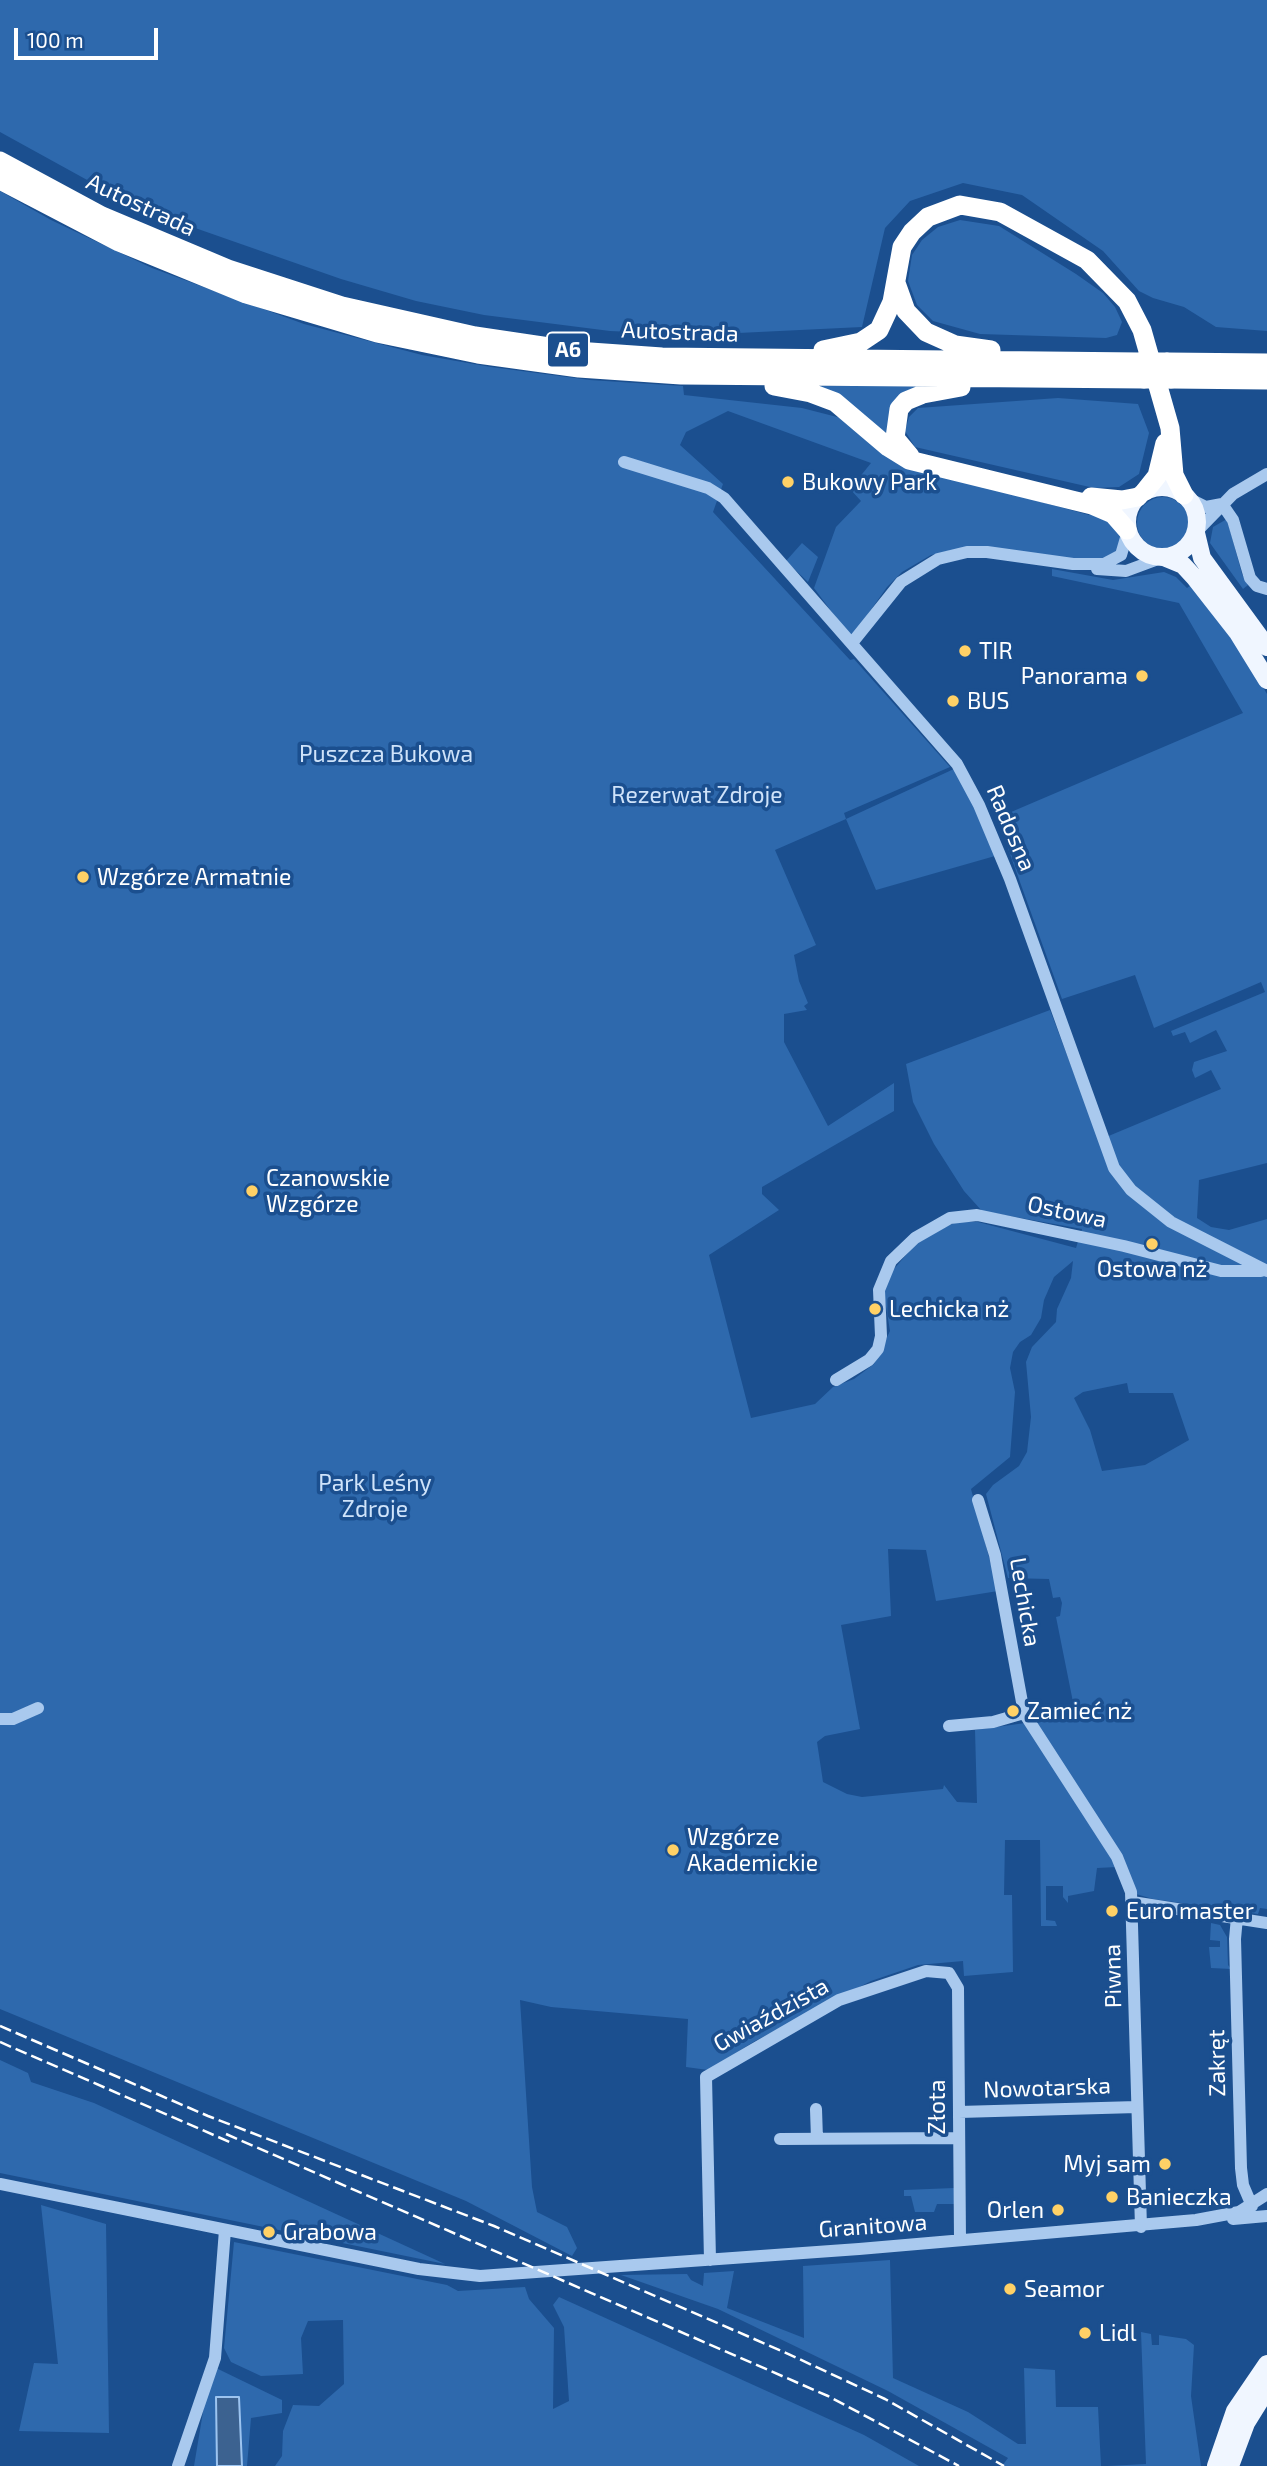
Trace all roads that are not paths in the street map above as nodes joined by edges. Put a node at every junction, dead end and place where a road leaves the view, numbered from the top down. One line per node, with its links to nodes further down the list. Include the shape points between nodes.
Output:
1 (0, 161): 4 (highway, Autostrada / A6, via 149,237)
2 (0, 180): 4 (highway, Autostrada / A6, via 119,243 198,276)
3 (895, 277): 6 (highway, via 885,320 867,340); 7 (highway, via 902,303 913,320 945,342); 14 (highway, via 904,242 933,214 967,205 1010,217 1079,254 1121,293 1142,330)
4 (284, 297): 5 (highway, Autostrada / A6)
5 (310, 306): 6 (highway, Autostrada / A6, via 526,344 628,355); 11 (highway, Autostrada / A6, via 402,339 511,360)
6 (756, 359): 7 (highway, Autostrada / A6)
7 (1097, 362): 9 (highway, Autostrada / A6)
8 (1267, 363): 10 (highway, Autostrada / A6)
9 (1142, 370): 10 (highway, Autostrada / A6, bridge); 12 (highway, Autostrada / A6)
10 (1169, 371): 13 (highway, Autostrada / A6)
11 (681, 375): 12 (highway, Autostrada / A6); 16 (highway, via 823,396 894,451)
12 (1021, 378): 16 (highway, via 936,391 906,401 897,414 895,438)
13 (1267, 380)
14 (1164, 410): 19 (highway, via 1164,451 1157,476); 20 (highway, via 1172,436 1174,475)
15 (624, 462): 27 (street, Radosna, via 708,488 724,498)
16 (923, 464): 18 (highway)
17 (1267, 474): 21 (street)
18 (1051, 494): 19 (highway, via 1122,500); 22 (highway, via 1108,512)
19 (1141, 494): 20 (main road, via 1163,487); 22 (main road, via 1128,513)
20 (1186, 497): 21 (street, via 1206,507); 23 (main road, via 1196,514)
21 (1222, 504): 23 (street); 26 (street, via 1233,519 1250,578)
22 (1128, 530): 24 (main road, via 1140,550); 25 (street, via 1124,550 1116,560)
23 (1196, 532): 24 (main road, via 1186,548); 28 (main road, via 1202,558)
24 (1164, 558): 25 (street, via 1118,572); 29 (main road, via 1180,563 1193,576)
25 (1073, 564): 27 (street, via 987,552 938,559 901,582)
26 (1267, 589)
27 (852, 643): 30 (street, Radosna, via 957,764 973,791 1122,1179 1171,1222)
28 (1267, 646)
29 (1267, 680)
30 (1267, 1271): 31 (street, Ostowa, via 1221,1271 977,1215 950,1218 896,1255 882,1280 878,1349 869,1360)
31 (836, 1380)
32 (978, 1500): 34 (street, Lechicka, via 995,1555)
33 (38, 1708): 35 (street, via 13,1719)
34 (1024, 1713): 36 (street, via 993,1722); 37 (street, Piwna, via 1117,1857)
35 (0, 1719)
36 (949, 1726)
37 (1132, 1902): 38 (street); 41 (street, Piwna)
38 (1237, 1917): 39 (street); 49 (street, Zakręt, via 1241,2168)
39 (1267, 1923)
40 (953, 1975): 43 (street, Złota, via 958,1991); 55 (street, Gwiaździsta, via 914,1973 839,2000 706,2077)
41 (1137, 2107): 43 (street, Nowotarska); 52 (street, Piwna)
42 (816, 2109): 46 (street)
43 (959, 2112): 44 (street, Złota)
44 (958, 2138): 46 (street); 54 (street, Złota)
45 (780, 2139): 46 (street)
46 (817, 2139)
47 (0, 2184): 53 (street, Granitowa)
48 (1267, 2194): 49 (street, Granitowa)
49 (1252, 2206): 51 (street, Granitowa)
50 (1267, 2216): 51 (street, Granitowa)
51 (1219, 2217): 52 (street, Granitowa)
52 (1140, 2226): 54 (street, Granitowa)
53 (225, 2230): 55 (street, Granitowa, via 434,2272 480,2276); 58 (street, via 215,2358)
54 (960, 2241): 55 (street, Granitowa)
55 (710, 2260)
56 (1267, 2364): 59 (main road, via 1235,2411)
57 (1267, 2389): 60 (main road, via 1246,2423)
58 (178, 2466)
59 (1216, 2466)
60 (1230, 2466)

